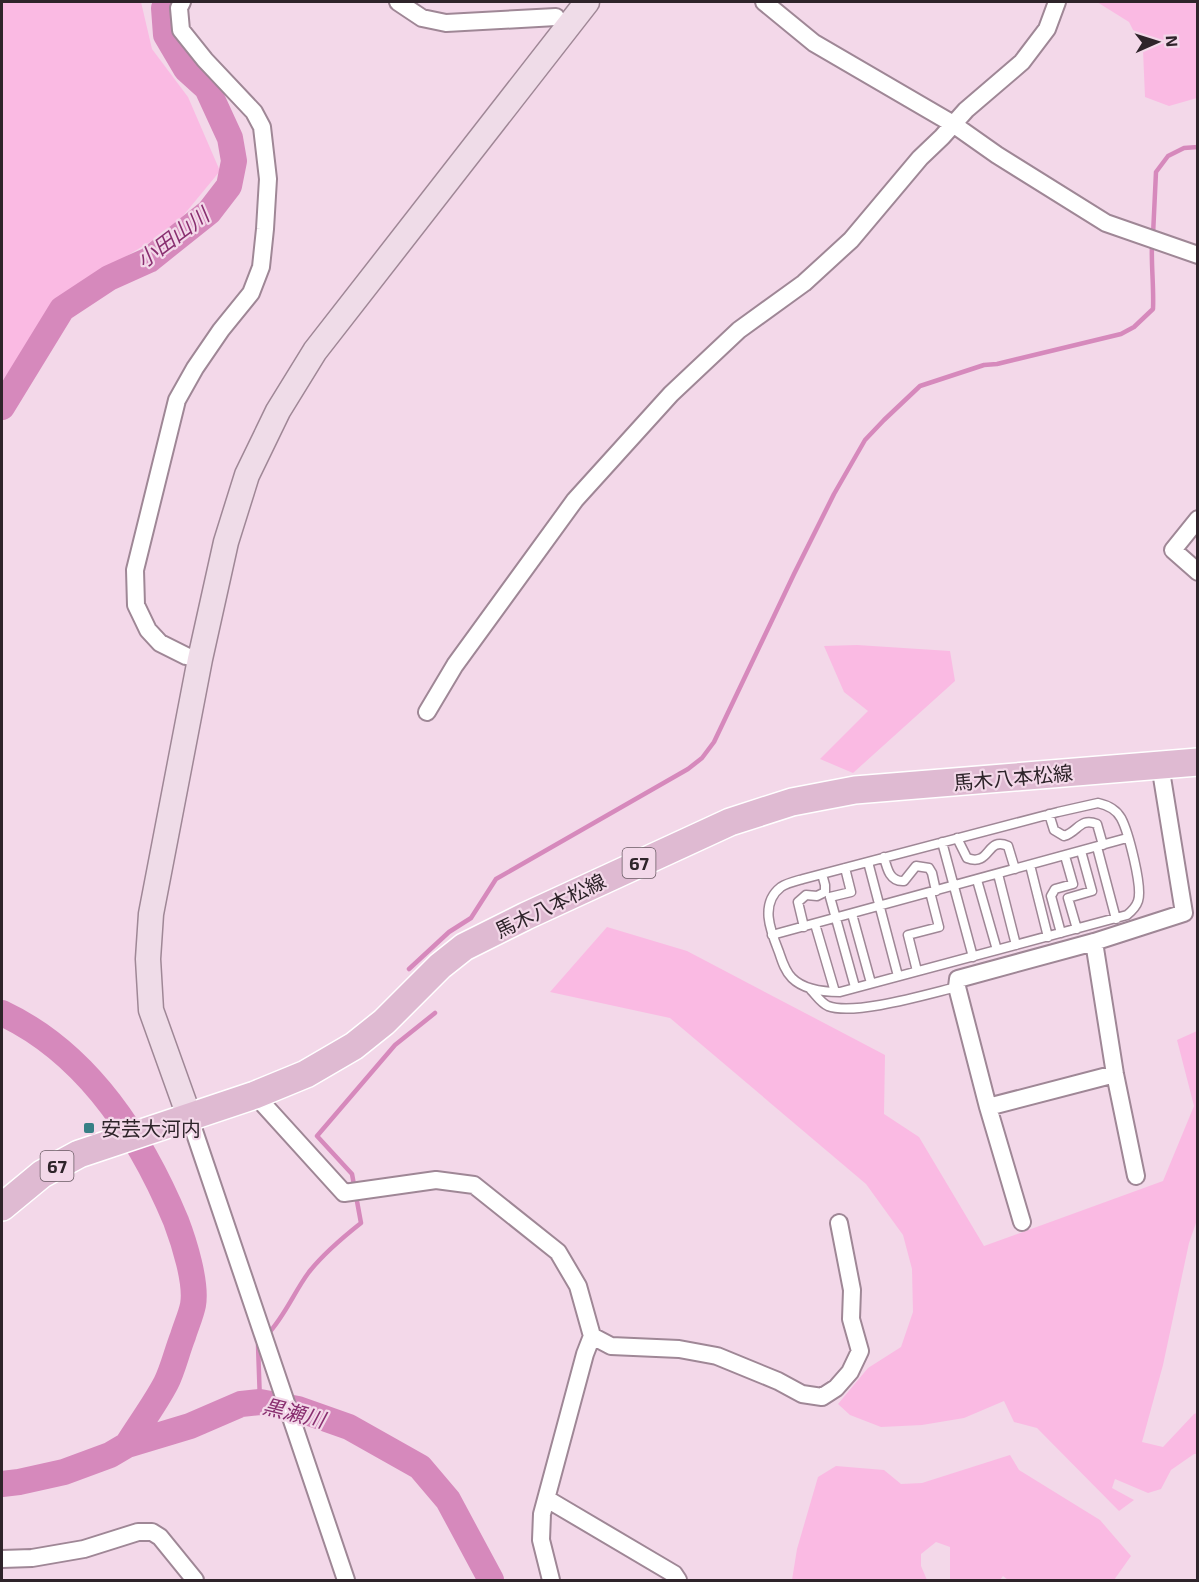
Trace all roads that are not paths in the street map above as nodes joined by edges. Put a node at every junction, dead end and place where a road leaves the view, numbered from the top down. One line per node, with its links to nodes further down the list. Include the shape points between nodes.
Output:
1 (182, 2): 11 (street, via 181,30 254,112 262,127 268,179 261,267 251,293 220,330 177,400 135,570 136,605 148,630 160,643)
2 (398, 2): 6 (street, via 422,18 446,23)
3 (587, 2): 6 (street)
4 (764, 2): 7 (street, via 814,43)
5 (1057, 2): 7 (street, via 1047,29 1022,62)
6 (556, 18): 11 (street, via 322,342 278,411 248,476 226,542)
7 (953, 124): 8 (street, via 1106,223); 12 (street, via 851,240 804,284 730,338 671,394 574,500 455,665)
8 (1197, 255)
9 (1197, 519): 10 (street, via 1173,550)
10 (1197, 572)
11 (200, 659): 56 (street, via 150,914 148,959 151,1010)
12 (427, 712)
13 (1197, 762): 14 (main road, 馬木八本松線 / 67)
14 (1160, 765): 42 (street, via 1184,913); 54 (main road, 馬木八本松線 / 67, via 855,790 755,812 668,849 464,947 354,1046 306,1074)
15 (1048, 814): 16 (lane); 17 (lane, via 1086,804 1107,804 1121,817); 19 (lane, via 1054,830 1064,836 1084,822 1097,824)
16 (957, 838): 18 (lane); 26 (lane, via 967,858 975,861 994,845 1008,846)
17 (1127, 838): 19 (lane); 35 (lane, via 1140,889 1139,900 1135,909)
18 (942, 842): 22 (lane); 30 (lane)
19 (1100, 846): 20 (lane); 35 (lane)
20 (1082, 851): 21 (lane); 38 (lane, via 1092,891 1068,898)
21 (1065, 856): 24 (lane); 39 (lane, via 1073,884 1055,889 1051,896)
22 (884, 857): 23 (lane); 31 (lane, via 887,870 897,881 904,881 916,866 929,868)
23 (868, 862): 25 (lane); 32 (lane)
24 (1030, 865): 26 (lane); 41 (lane)
25 (844, 868): 27 (lane); 34 (lane, via 851,892 831,897)
26 (1015, 869): 28 (lane)
27 (822, 874): 37 (lane, via 825,892 806,895 798,902); 40 (lane, via 781,887 768,910)
28 (998, 874): 29 (lane); 43 (lane)
29 (976, 880): 30 (lane); 44 (lane)
30 (954, 886): 31 (lane); 45 (lane)
31 (933, 892): 32 (lane); 46 (lane, via 939,927 908,935)
32 (880, 906): 33 (lane); 47 (lane)
33 (852, 914): 34 (lane); 48 (lane)
34 (837, 918): 36 (lane); 49 (lane)
35 (1116, 919): 38 (lane)
36 (815, 924): 37 (lane); 52 (lane)
37 (804, 927): 40 (lane)
38 (1077, 929): 39 (lane)
39 (1061, 933): 41 (lane)
40 (772, 935): 51 (lane, via 787,972)
41 (1048, 937): 43 (lane)
42 (1094, 942): 50 (street, via 958,979); 53 (street)
43 (1016, 945): 44 (lane)
44 (997, 950): 45 (lane)
45 (973, 957): 46 (lane)
46 (917, 971): 47 (lane)
47 (898, 976): 48 (lane)
48 (871, 983): 49 (lane)
49 (855, 987): 52 (lane)
50 (957, 987): 51 (lane, via 889,1004 840,1009 825,1005); 55 (street)
51 (809, 988): 52 (lane)
52 (835, 992)
53 (1115, 1074): 55 (street); 57 (street)
54 (255, 1095): 56 (main road, 馬木八本松線 / 67); 61 (street, via 344,1193 436,1180 474,1185 558,1252 578,1286)
55 (988, 1107): 59 (street)
56 (189, 1116): 58 (main road, 馬木八本松線 / 67, via 79,1154 42,1174); 65 (street)
57 (1136, 1176)
58 (2, 1206)
59 (1022, 1222)
60 (839, 1223): 61 (street, via 852,1290 851,1319 860,1351 850,1372 822,1397 802,1394 717,1356 679,1349 611,1346)
61 (592, 1336): 62 (street)
62 (547, 1499): 66 (street, via 541,1540); 67 (street, via 674,1574)
63 (2, 1559): 64 (street, via 53,1555 138,1532 152,1532)
64 (195, 1581)
65 (346, 1581)
66 (551, 1581)
67 (678, 1581)

